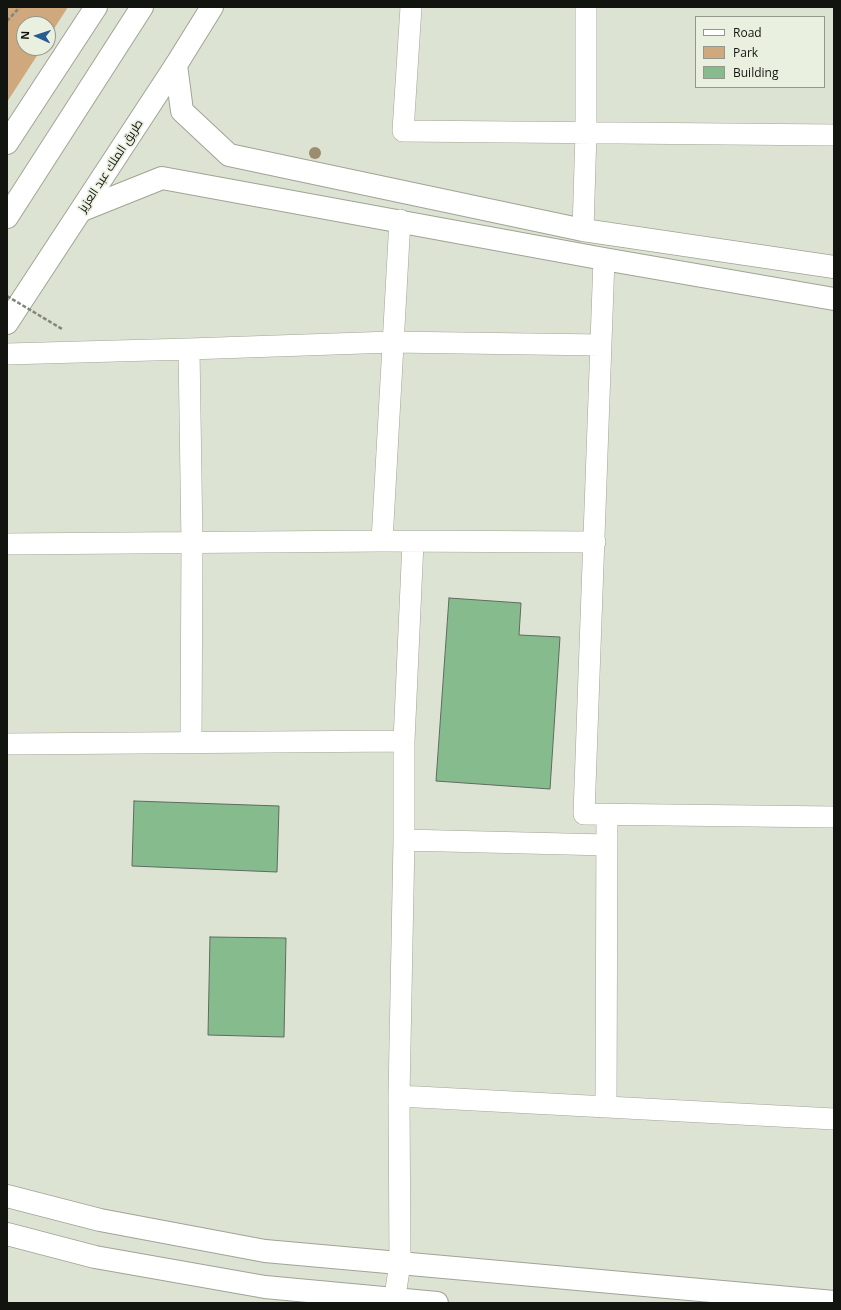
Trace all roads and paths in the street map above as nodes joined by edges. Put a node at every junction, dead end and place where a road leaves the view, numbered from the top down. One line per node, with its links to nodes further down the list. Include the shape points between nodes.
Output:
1 (20, 7): 7 (path)
2 (96, 7): 11 (street)
3 (142, 7): 15 (street)
4 (212, 7): 8 (street, طريق الملك عبد العزيز)
5 (411, 7): 9 (street, via 403,131)
6 (586, 7): 9 (street)
7 (7, 21)
8 (176, 65): 12 (street, via 182,112 229,155); 14 (street, طريق الملك عبد العزيز)
9 (586, 132): 10 (street); 17 (street)
10 (834, 135)
11 (7, 143)
12 (268, 163): 13 (street); 17 (street)
13 (264, 196): 14 (street, via 162,178); 16 (street)
14 (82, 210): 22 (street, طريق الملك عبد العزيز)
15 (7, 217)
16 (400, 220): 18 (street); 24 (street)
17 (583, 230): 19 (street)
18 (604, 259): 21 (street); 25 (street)
19 (834, 268)
20 (7, 296): 23 (path, bridge)
21 (834, 299)
22 (7, 324)
23 (62, 329)
24 (392, 342): 25 (street); 26 (street); 28 (street)
25 (600, 345): 30 (street)
26 (189, 349): 27 (street); 31 (street)
27 (7, 354)
28 (382, 541): 29 (street); 31 (street)
29 (413, 542): 30 (street); 33 (street)
30 (595, 542): 36 (street)
31 (192, 543): 32 (street); 34 (street)
32 (7, 544)
33 (404, 741): 34 (street); 39 (street)
34 (191, 743): 35 (street)
35 (7, 744)
36 (584, 814): 37 (street); 40 (street)
37 (607, 815): 38 (street); 41 (street)
38 (834, 817)
39 (404, 840): 40 (street); 42 (street)
40 (584, 844): 41 (street)
41 (607, 845): 43 (street)
42 (400, 1096): 43 (street); 47 (street)
43 (606, 1107): 44 (street)
44 (834, 1119)
45 (7, 1196): 47 (street, via 100,1220 265,1251)
46 (7, 1234): 48 (street, via 94,1257 257,1286)
47 (400, 1263): 48 (street); 49 (street)
48 (395, 1301): 50 (street)
49 (834, 1302)
50 (437, 1303)

